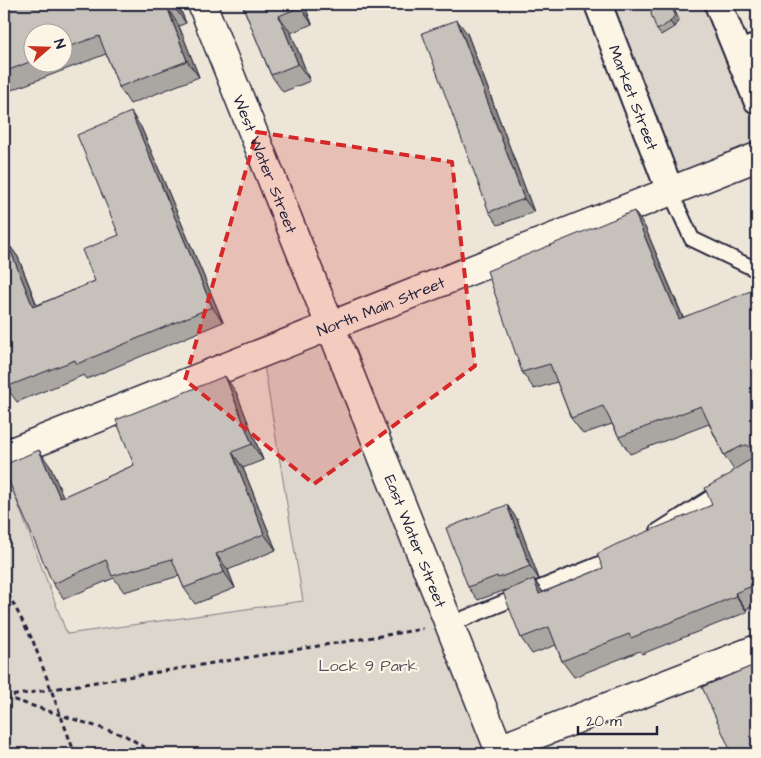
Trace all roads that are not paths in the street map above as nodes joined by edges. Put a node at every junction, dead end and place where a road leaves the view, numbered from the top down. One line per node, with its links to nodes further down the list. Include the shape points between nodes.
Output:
1 (202, 4): 9 (main road, West Water Street)
2 (598, 4): 7 (street, Market Street)
3 (718, 4): 4 (street)
4 (747, 45): 5 (street)
5 (757, 100)
6 (757, 157): 7 (main road, North Main Street)
7 (670, 191): 8 (lane, via 692,239); 9 (main road, North Main Street)
8 (757, 270)
9 (330, 326): 10 (main road, North Main Street); 14 (main road, East Water Street)
10 (4, 455)
11 (757, 470): 12 (lane)
12 (645, 539)
13 (629, 549): 14 (lane, via 612,560)
14 (448, 625): 16 (main road, East Water Street)
15 (757, 649): 16 (main road)
16 (500, 752)

